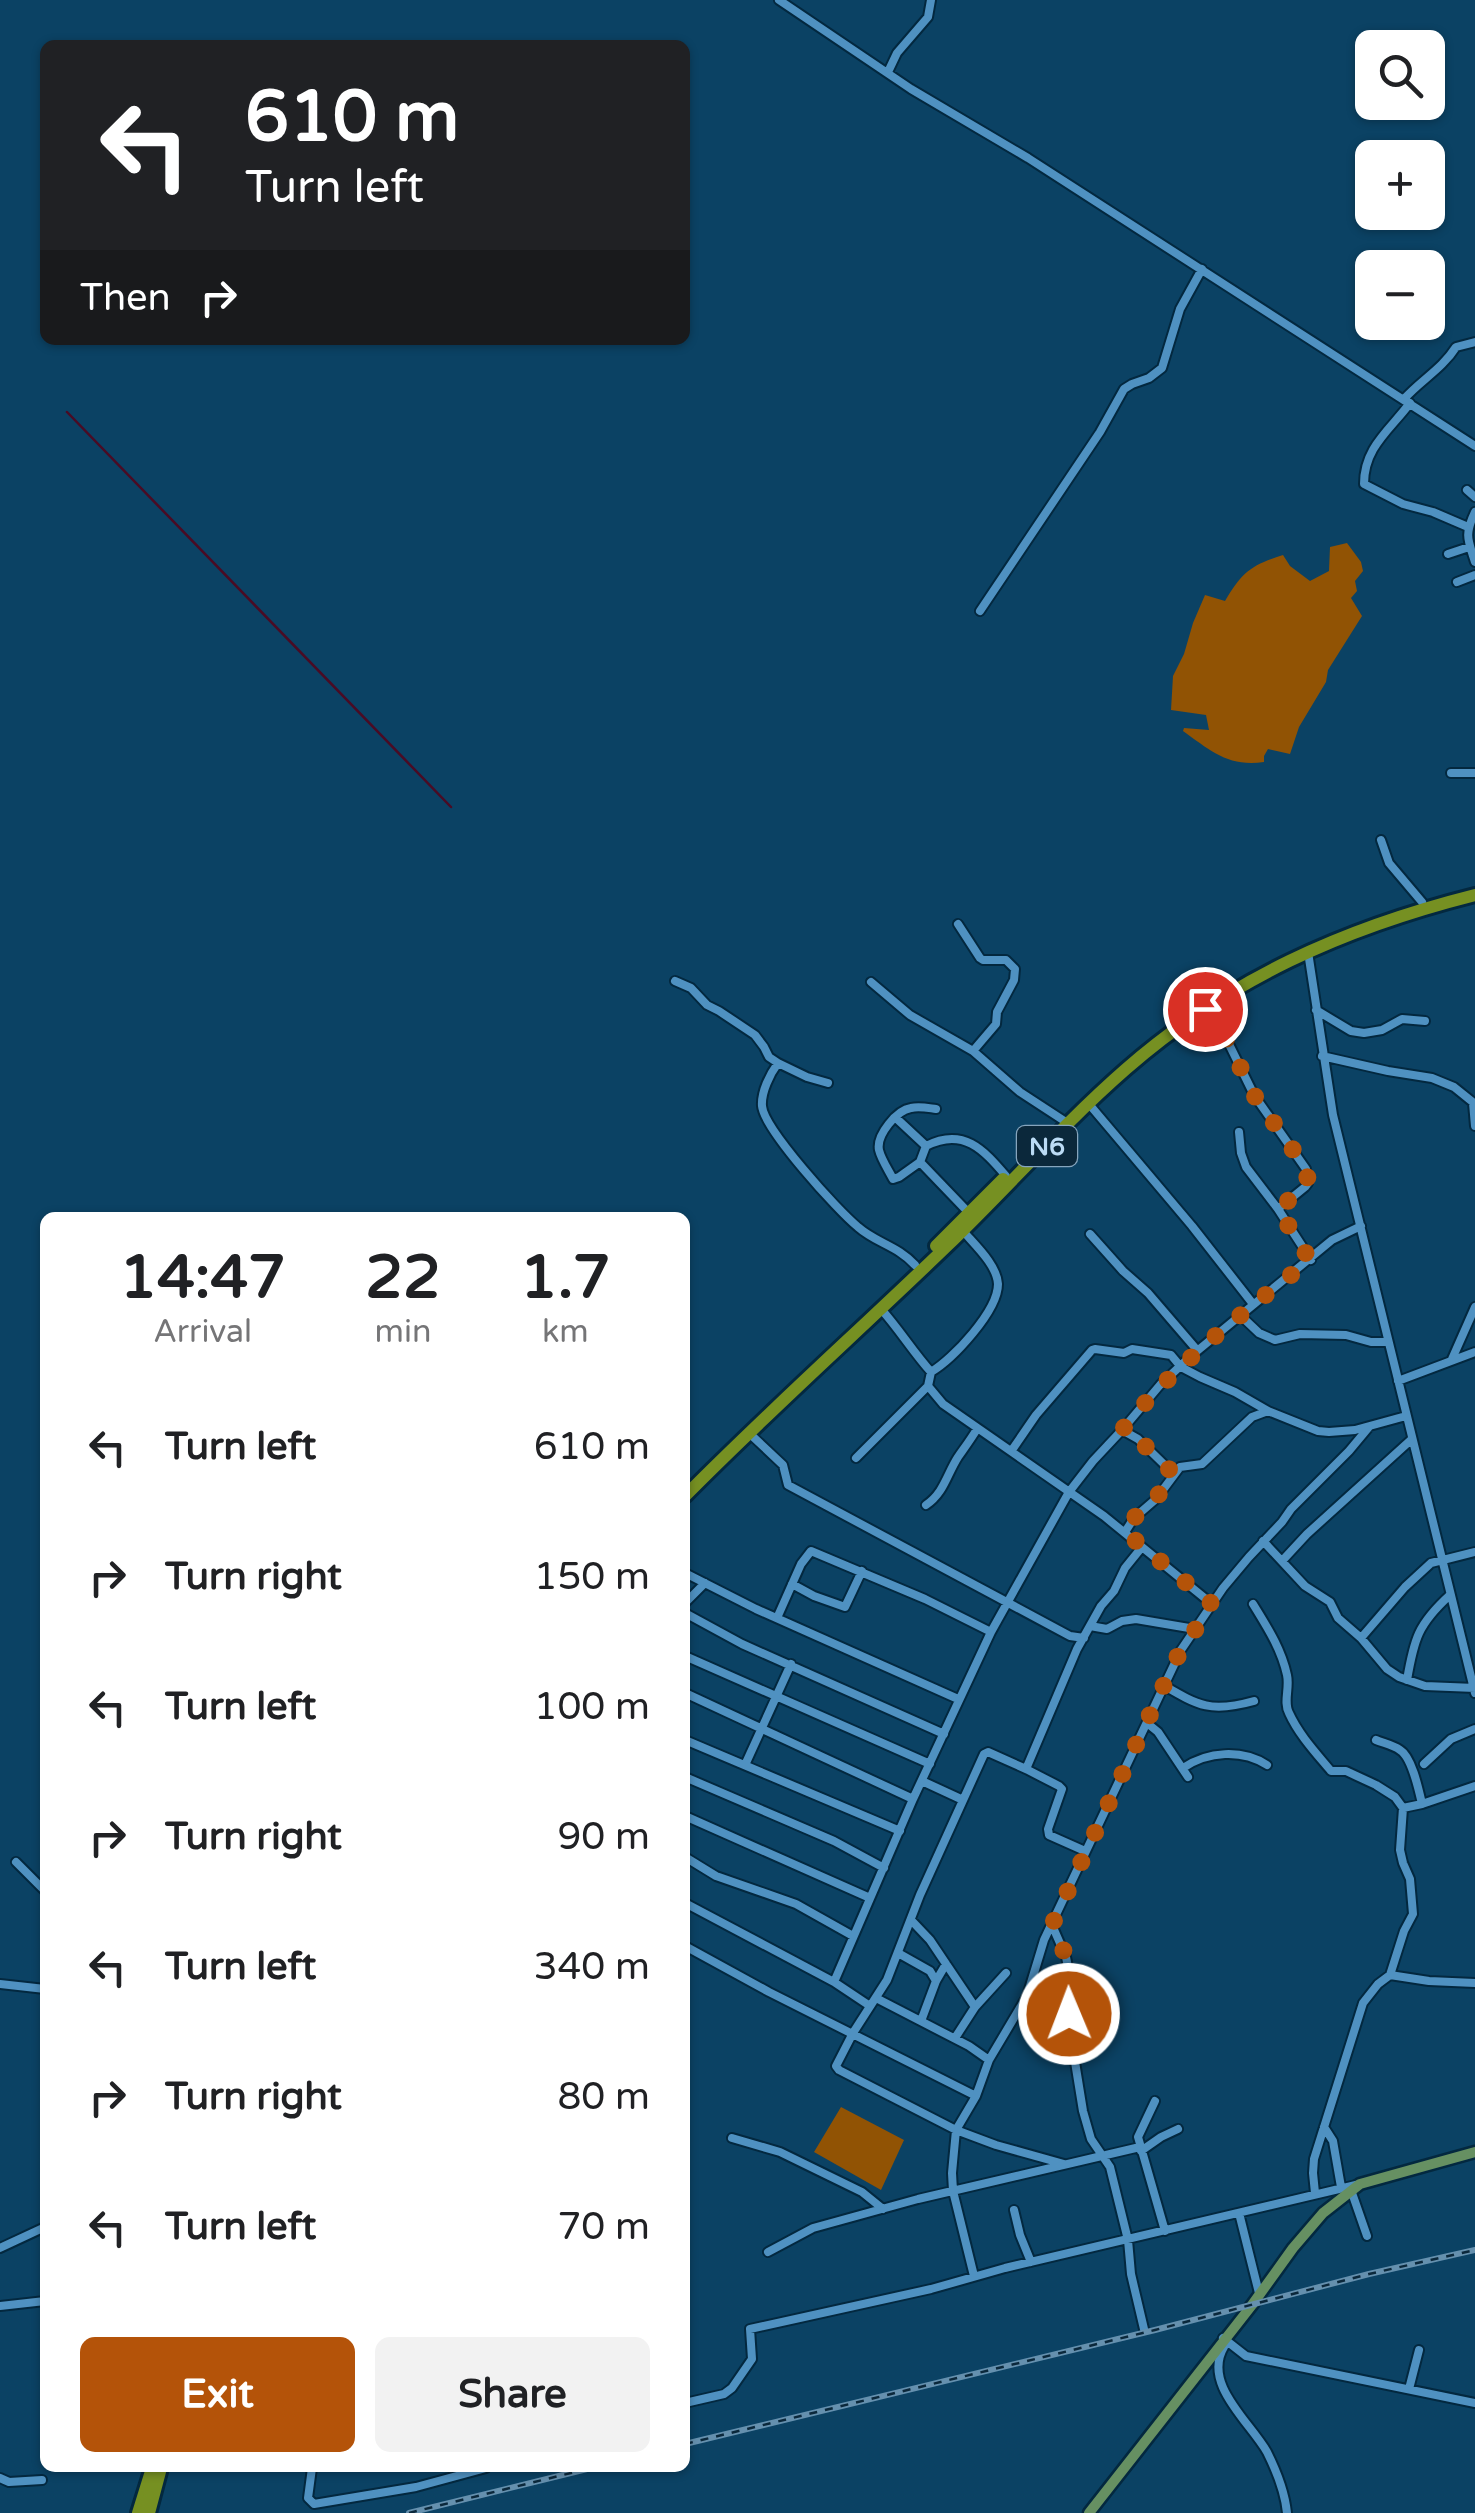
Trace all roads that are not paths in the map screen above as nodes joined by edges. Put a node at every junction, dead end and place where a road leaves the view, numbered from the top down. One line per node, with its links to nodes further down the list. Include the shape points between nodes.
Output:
1 (779, 0): 3 (street)
2 (931, 0): 3 (street, via 928,17)
3 (888, 72): 4 (street)
4 (1202, 270): 6 (street); 17 (street, via 1180,309 1162,368 1124,389)
5 (1475, 342): 6 (street, via 1456,348)
6 (1407, 401): 7 (street); 11 (street, via 1378,440 1364,484)
7 (1475, 446)
8 (1467, 490): 9 (street)
9 (1475, 498)
10 (1475, 512): 11 (street)
11 (1468, 527): 12 (street)
12 (1469, 547): 13 (street); 14 (street)
13 (1448, 554)
14 (1475, 562)
15 (1475, 576): 16 (street)
16 (1457, 582)
17 (980, 611)
18 (1451, 772): 19 (street)
19 (1475, 774)
20 (1382, 840): 22 (street, via 1393,870)
21 (1475, 892): 22 (highway, N6); 24 (highway, N6)
22 (1422, 902): 38 (highway, N6, via 1296,949 1202,1002 1123,1064)
23 (958, 924): 30 (street, via 980,958 1006,960 1016,969 996,1024)
24 (1308, 952): 27 (highway, N6); 28 (street)
25 (675, 982): 32 (street, via 755,1035)
26 (871, 982): 30 (street, via 923,1024)
27 (1205, 1009): 35 (highway, N6); 44 (street, via 1306,1168 1305,1187)
28 (1316, 1010): 29 (street, via 1364,1034 1402,1019); 31 (street)
29 (1424, 1021)
30 (973, 1051): 38 (street)
31 (1322, 1056): 34 (street, via 1432,1078); 46 (street)
32 (778, 1063): 33 (street); 50 (street, via 762,1109 779,1137 855,1226)
33 (828, 1083)
34 (1474, 1103): 39 (street)
35 (1089, 1104): 38 (highway, N6); 51 (street)
36 (936, 1109): 37 (street, via 912,1107)
37 (896, 1118): 41 (street); 42 (street, via 878,1144 892,1178)
38 (1066, 1122): 43 (highway, N6); 47 (highway, N6)
39 (1475, 1126)
40 (1239, 1132): 44 (street, via 1246,1167)
41 (926, 1146): 42 (street); 43 (street, via 952,1138 974,1144)
42 (920, 1162): 45 (street)
43 (1006, 1176): 45 (highway, N6)
44 (1278, 1209): 49 (street)
45 (968, 1212): 50 (highway, N6)
46 (1360, 1226): 49 (street); 55 (street)
47 (963, 1231): 53 (highway, N6); 60 (street, via 991,1266 996,1294 962,1348)
48 (1090, 1234): 56 (street)
49 (1310, 1260): 51 (street)
50 (915, 1266): 73 (highway, N6)
51 (1253, 1304): 54 (street)
52 (1475, 1306): 58 (street)
53 (882, 1309): 60 (street); 68 (highway, N6)
54 (1240, 1315): 55 (street, via 1275,1340 1300,1334); 56 (street)
55 (1388, 1342): 61 (street)
56 (1198, 1350): 59 (street)
57 (1475, 1352): 58 (street)
58 (1452, 1359): 61 (street)
59 (1181, 1366): 63 (street); 67 (street); 70 (street, via 1162,1352 1092,1350)
60 (932, 1372): 62 (street)
61 (1398, 1381): 64 (street)
62 (928, 1386): 66 (street); 71 (street)
63 (1268, 1411): 65 (street, via 1329,1432); 72 (street, via 1202,1464)
64 (1406, 1416): 65 (street); 69 (street)
65 (1368, 1427): 78 (street)
66 (977, 1428): 70 (street); 76 (street)
67 (1122, 1430): 72 (street); 75 (street)
68 (749, 1433): 74 (highway, N6); 89 (street, via 783,1465 788,1485)
69 (1412, 1439): 81 (street); 82 (street)
70 (1012, 1450): 75 (street)
71 (856, 1458)
72 (1174, 1474): 77 (street)
73 (690, 1481)
74 (690, 1491)
75 (1068, 1492): 77 (street); 89 (street)
76 (926, 1505)
77 (1125, 1532): 79 (street)
78 (1263, 1541): 82 (street); 90 (street)
79 (1142, 1547): 90 (street); 94 (street)
80 (1475, 1552): 81 (street)
81 (1442, 1559): 87 (street); 99 (street, via 1405,1587)
82 (1282, 1561): 99 (street)
83 (862, 1572): 86 (street, via 812,1551); 86 (street, via 845,1607); 96 (street)
84 (690, 1576): 85 (street)
85 (705, 1583): 88 (street); 93 (street)
86 (792, 1584): 93 (street)
87 (1450, 1595): 103 (street, via 1415,1639); 105 (street)
88 (690, 1598)
89 (1007, 1602): 96 (street); 97 (street)
90 (1212, 1604): 95 (street)
91 (1253, 1604): 129 (street, via 1282,1658 1287,1710 1314,1752 1330,1771 1346,1770 1376,1785)
92 (690, 1615): 102 (street)
93 (777, 1618): 108 (street)
94 (1090, 1626): 95 (street, via 1107,1630 1136,1619); 98 (street)
95 (1195, 1630): 104 (street)
96 (990, 1632): 108 (street)
97 (1070, 1636): 98 (street); 100 (street)
98 (1084, 1638): 100 (street)
99 (1360, 1638): 103 (street, via 1387,1669)
100 (1077, 1650): 121 (street)
101 (690, 1658): 107 (street)
102 (791, 1664): 107 (street); 113 (street)
103 (1407, 1680): 105 (street)
104 (1164, 1685): 109 (street, via 1199,1706); 110 (street)
105 (1475, 1690)
106 (690, 1695): 111 (street)
107 (776, 1696): 111 (street); 116 (street)
108 (958, 1699): 113 (street)
109 (1254, 1701)
110 (1148, 1723): 120 (street); 132 (street)
111 (761, 1728): 119 (street); 126 (street)
112 (1475, 1729): 117 (street, via 1451,1739)
113 (944, 1734): 116 (street)
114 (1376, 1740): 128 (street, via 1406,1755)
115 (690, 1742): 119 (street)
116 (930, 1764): 124 (street)
117 (1424, 1764)
118 (1267, 1765): 120 (street, via 1253,1756 1218,1754)
119 (745, 1766): 131 (street)
120 (1183, 1768): 122 (street)
121 (1026, 1769): 127 (street, via 986,1753); 132 (street, via 1062,1789 1049,1834)
122 (1188, 1778)
123 (690, 1780): 135 (street)
124 (922, 1781): 126 (street); 127 (street)
125 (1475, 1786): 128 (street)
126 (913, 1799): 131 (street)
127 (963, 1800): 139 (street)
128 (1422, 1804): 129 (street)
129 (1403, 1808): 146 (street, via 1400,1850 1413,1914)
130 (690, 1818): 137 (street)
131 (900, 1831): 135 (street)
132 (1085, 1851): 140 (street)
133 (690, 1861): 141 (street)
134 (16, 1862): 136 (street)
135 (884, 1868): 137 (street)
136 (40, 1885)
137 (870, 1898): 141 (street)
138 (690, 1906): 148 (street)
139 (911, 1920): 143 (street); 144 (street)
140 (1052, 1925): 152 (street); 156 (street, via 1070,1972)
141 (854, 1936): 148 (street)
142 (690, 1949): 157 (street)
143 (898, 1953): 147 (street); 153 (street)
144 (946, 1964): 147 (street); 154 (street)
145 (1006, 1973): 154 (street)
146 (1390, 1975): 150 (street); 162 (street, via 1363,2003)
147 (936, 1981): 155 (street)
148 (834, 1982): 153 (street)
149 (0, 1984): 151 (street)
150 (1475, 1984)
151 (40, 1988)
152 (1027, 1996): 156 (street); 159 (street)
153 (873, 2002): 155 (street); 157 (street)
154 (975, 2007): 158 (street)
155 (920, 2021): 158 (street)
156 (1070, 2025): 168 (street, via 1088,2130)
157 (853, 2033): 160 (street); 164 (street, via 839,2070)
158 (955, 2038): 159 (street)
159 (989, 2060): 160 (street)
160 (976, 2096): 164 (street)
161 (1154, 2101): 166 (street, via 1139,2133)
162 (1324, 2128): 170 (street); 172 (street, via 1312,2173)
163 (1178, 2129): 166 (street)
164 (956, 2130): 169 (street); 171 (street)
165 (732, 2138): 173 (street, via 780,2152)
166 (1141, 2149): 168 (street); 177 (street)
167 (1475, 2152): 170 (main road)
168 (1103, 2155): 169 (street); 179 (street)
169 (1064, 2164): 171 (street)
170 (1351, 2187): 172 (street); 178 (street); 184 (main road)
171 (953, 2191): 173 (street); 183 (street)
172 (1315, 2193): 175 (street)
173 (883, 2209): 181 (street, via 814,2228)
174 (1014, 2210): 182 (street)
175 (1239, 2212): 177 (street); 184 (street)
176 (40, 2229): 180 (street)
177 (1165, 2231): 179 (street)
178 (1367, 2236)
179 (1128, 2240): 182 (street); 187 (street)
180 (0, 2248)
181 (768, 2252)
182 (1031, 2262): 183 (street)
183 (974, 2276): 191 (street, via 750,2329 752,2358 732,2388)
184 (1259, 2293): 188 (main road)
185 (40, 2302): 186 (street)
186 (0, 2306)
187 (1144, 2330)
188 (1225, 2340): 190 (street, via 1246,2356); 199 (main road); 202 (street, via 1220,2382 1266,2452)
189 (1419, 2350): 190 (street)
190 (1409, 2390): 192 (street)
191 (690, 2403)
192 (1475, 2404)
193 (151, 2472): 200 (highway)
194 (160, 2472): 201 (highway)
195 (311, 2472): 196 (street, via 308,2498 314,2504)
196 (471, 2472)
197 (0, 2478): 198 (street)
198 (42, 2480)
199 (1091, 2512)
200 (138, 2513)
201 (149, 2513)
202 (1288, 2513)

